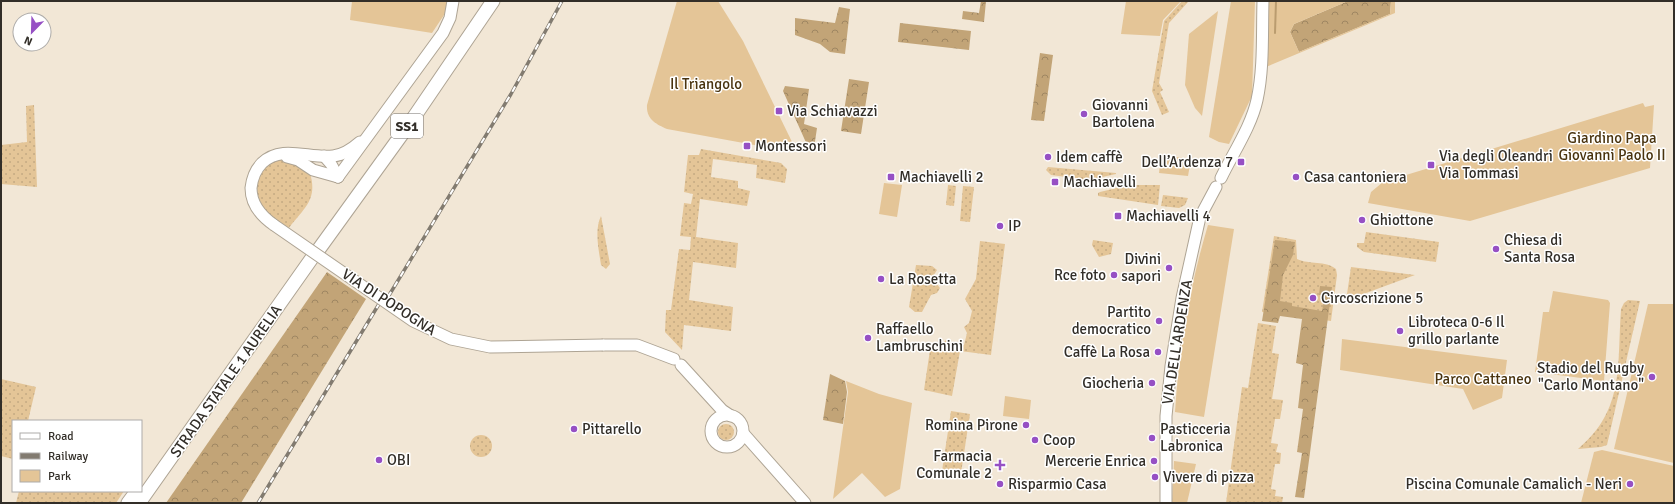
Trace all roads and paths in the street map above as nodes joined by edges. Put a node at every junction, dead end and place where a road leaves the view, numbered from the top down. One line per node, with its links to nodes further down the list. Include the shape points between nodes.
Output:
1 (453, 1): 5 (main road, VIA DI POPOGNA, via 450,18 443,33)
2 (483, 1): 9 (highway, STRADA STATALE 1 AURELIA / SS1)
3 (493, 1): 9 (highway, STRADA STATALE 1 AURELIA / SS1, via 410,123)
4 (1263, 1): 21 (main road, VIA DELL'ARDENZA, via 1257,100 1245,130 1200,217 1185,285 1171,366 1166,416)
5 (369, 134): 7 (main road, VIA DI POPOGNA, via 339,155); 8 (main road, VIA DI POPOGNA)
6 (277, 155): 7 (main road, VIA DI POPOGNA, via 289,153); 8 (main road, via 294,159 313,170); 10 (main road, VIA DI POPOGNA, bridge, via 264,161 256,172 251,191 255,206 263,216 413,321 450,340 490,347 637,345 677,362)
7 (324, 156): 8 (main road)
8 (338, 177)
9 (312, 251): 16 (highway, STRADA STATALE 1 AURELIA / SS1); 19 (highway, STRADA STATALE 1 AURELIA / SS1)
10 (711, 398): 11 (main road, VIA DI POPOGNA); 12 (main road, VIA DI POPOGNA)
11 (731, 416): 12 (main road); 13 (main road, via 739,421)
12 (716, 419): 14 (main road, via 711,427 712,439 723,447)
13 (743, 434): 14 (main road, via 740,441); 15 (main road)
14 (733, 446): 15 (main road)
15 (754, 447): 20 (main road)
16 (142, 484)
17 (136, 492): 18 (highway)
18 (128, 503)
19 (139, 503)
20 (805, 503)
21 (1166, 503)

